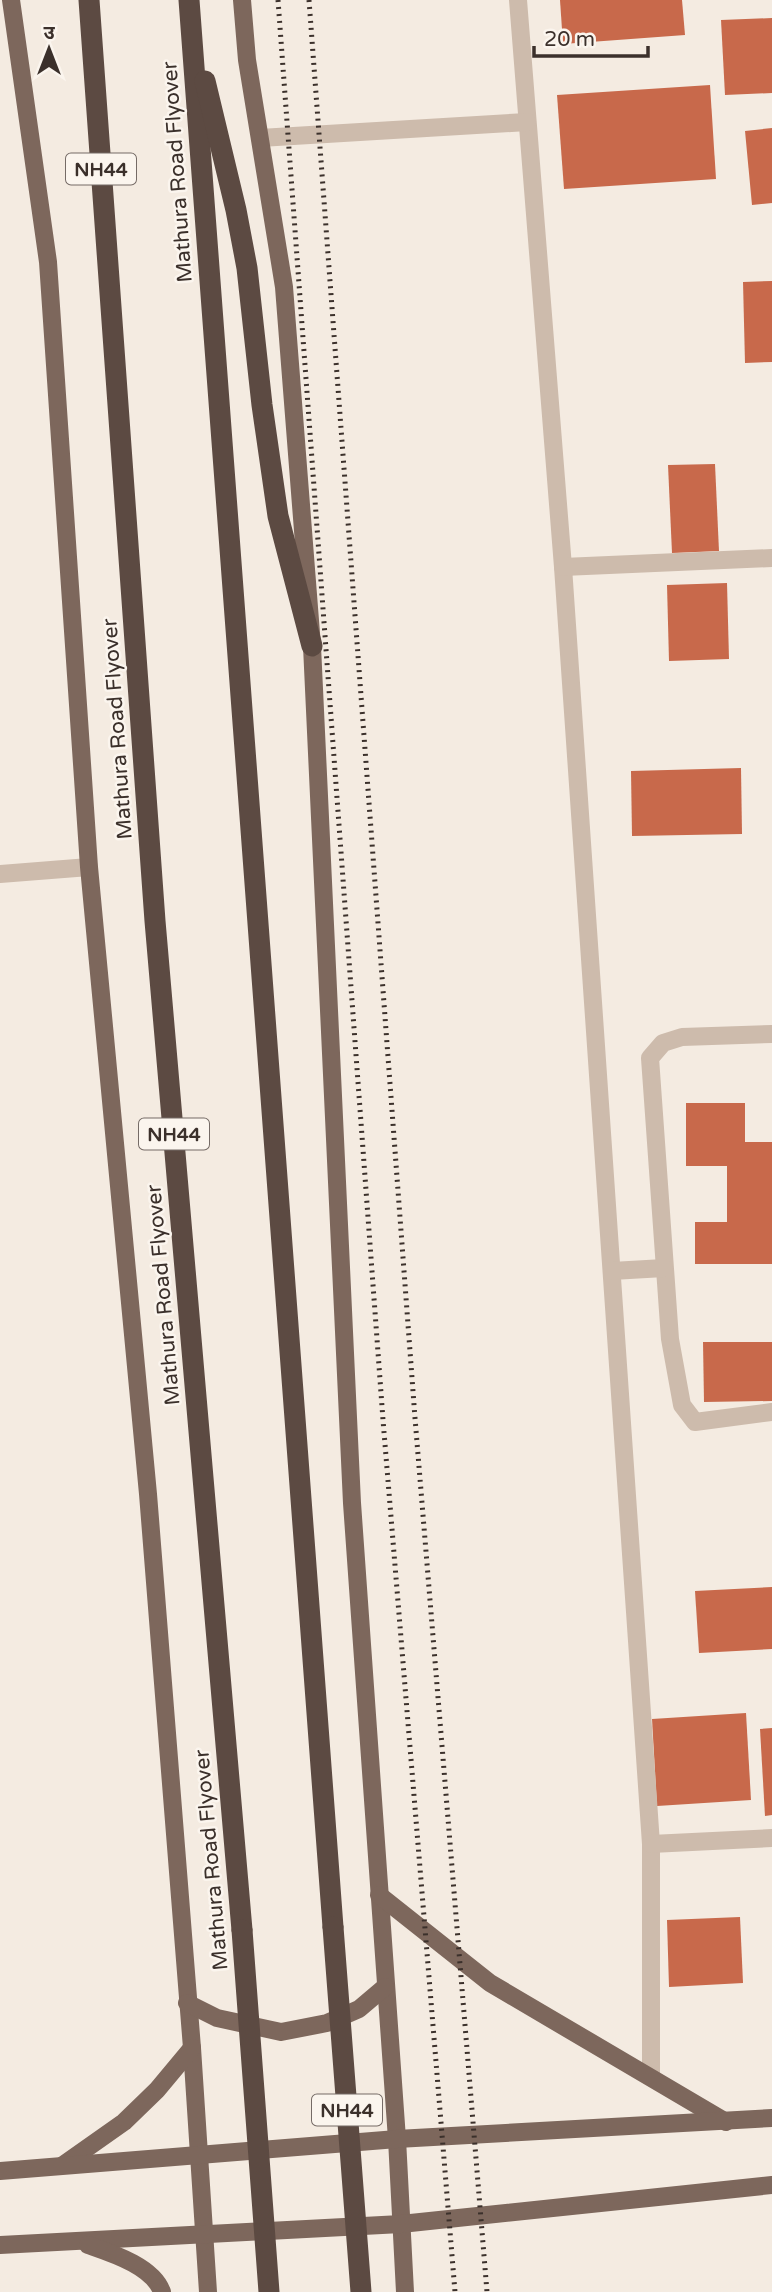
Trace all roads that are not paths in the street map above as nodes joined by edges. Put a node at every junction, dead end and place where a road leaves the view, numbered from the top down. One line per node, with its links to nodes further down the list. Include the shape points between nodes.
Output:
1 (11, 0): 11 (main road, via 48,262)
2 (89, 0): 37 (highway, Mathura Road Flyover / NH44, bridge, via 155,921)
3 (242, 0): 7 (main road)
4 (518, 0): 6 (street)
5 (189, 9): 10 (highway, via 247,268 278,516); 38 (highway, Mathura Road Flyover / NH44, bridge)
6 (527, 122): 7 (street); 9 (street)
7 (260, 138): 10 (main road, via 284,288)
8 (772, 558): 9 (street)
9 (563, 567): 15 (street)
10 (312, 646): 19 (main road, via 352,1503)
11 (89, 867): 12 (street); 21 (main road, via 148,1494)
12 (0, 874)
13 (772, 1034): 14 (street, via 682,1037 663,1043 650,1058)
14 (664, 1268): 15 (street); 16 (street, via 682,1405 695,1422)
15 (612, 1271): 18 (street)
16 (772, 1412)
17 (772, 1838): 18 (street)
18 (652, 1844): 23 (street)
19 (379, 1895): 20 (main road); 23 (main road, via 490,1983)
20 (385, 1987): 21 (main road, via 359,2010 327,2023 281,2032 217,2018); 26 (main road)
21 (187, 2003): 22 (main road)
22 (192, 2048): 27 (main road); 28 (main road, via 124,2122)
23 (651, 2077): 25 (main road)
24 (772, 2118): 25 (main road)
25 (726, 2122): 26 (main road)
26 (397, 2139): 27 (main road); 31 (main road)
27 (200, 2155): 28 (main road); 32 (main road)
28 (63, 2165): 29 (main road)
29 (0, 2171)
30 (772, 2185): 31 (main road)
31 (401, 2224): 32 (main road); 39 (main road)
32 (203, 2234): 33 (main road); 36 (main road)
33 (78, 2241): 34 (main road); 35 (main road, via 128,2259 159,2284)
34 (0, 2245)
35 (162, 2292)
36 (208, 2292)
37 (269, 2292)
38 (360, 2292)
39 (405, 2292)

